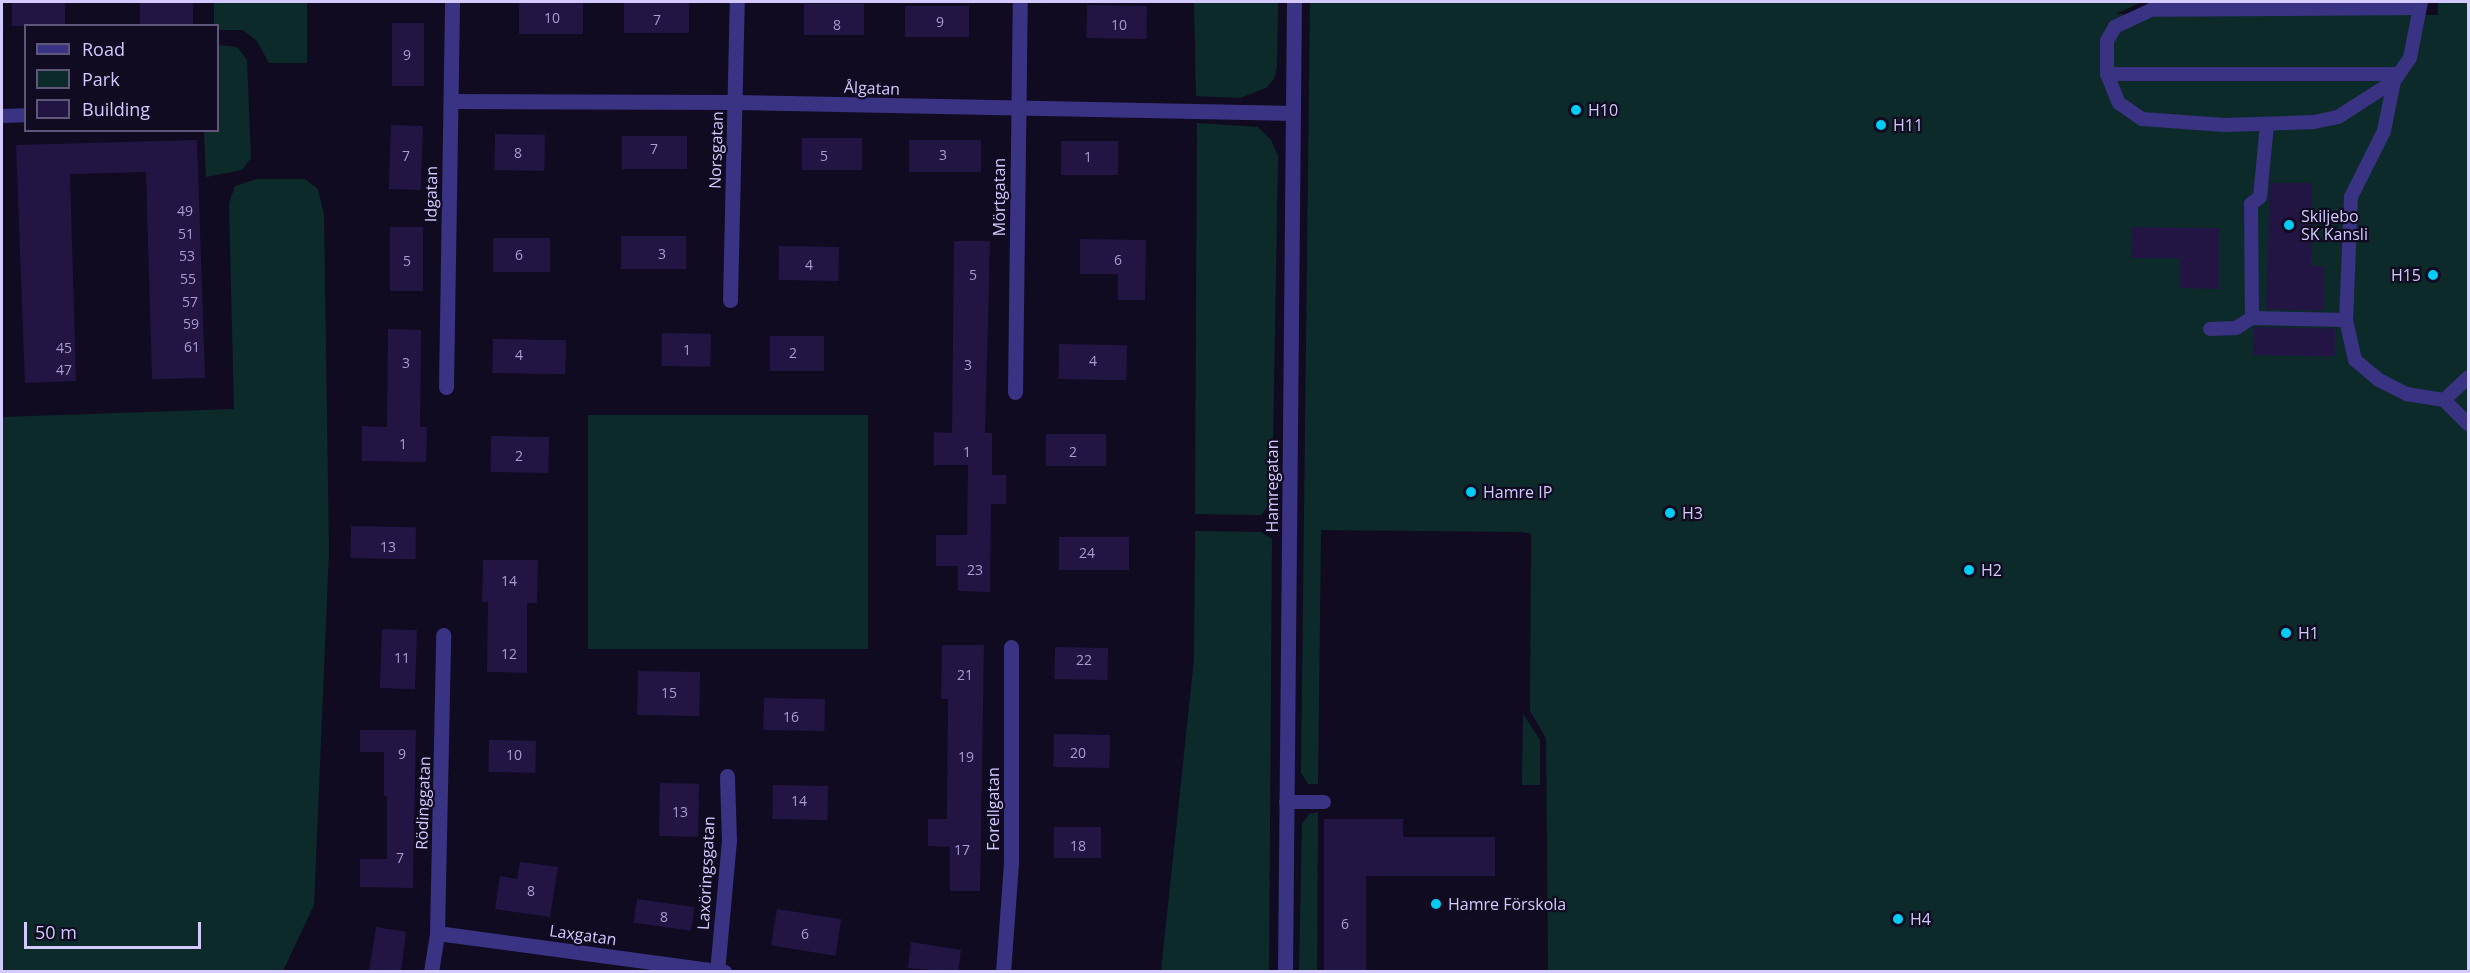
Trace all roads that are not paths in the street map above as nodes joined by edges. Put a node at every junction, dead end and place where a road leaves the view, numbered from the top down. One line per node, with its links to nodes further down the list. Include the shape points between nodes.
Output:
1 (452, 2): 8 (street, Idgatan)
2 (737, 2): 9 (street, Norsgatan)
3 (1020, 2): 10 (street, Mörtgatan)
4 (1294, 2): 11 (street, Hamregatan)
5 (2420, 5): 6 (lane, via 2151,10 2115,27 2107,41); 7 (lane, via 2410,58)
6 (2107, 74): 7 (lane); 14 (lane, via 2118,103 2142,119)
7 (2397, 78): 14 (lane, via 2338,117); 17 (lane, via 2384,131 2351,197)
8 (451, 101): 9 (street, Ålgatan); 20 (street, Idgatan)
9 (735, 102): 10 (street, Ålgatan); 15 (street, Norsgatan)
10 (1017, 110): 11 (street, Ålgatan); 21 (street, Mörtgatan)
11 (1292, 113): 27 (street, Hamregatan)
12 (24, 115): 13 (lane)
13 (2, 116)
14 (2267, 124): 16 (lane, via 2260,197 2251,204)
15 (730, 300)
16 (2252, 318): 17 (lane); 18 (lane, via 2236,328)
17 (2346, 320): 22 (lane, via 2355,360 2379,380 2406,394)
18 (2210, 329)
19 (2469, 378): 22 (lane)
20 (446, 387)
21 (1016, 392)
22 (2444, 400): 23 (lane)
23 (2469, 424)
24 (443, 635): 29 (street, Rödinggatan)
25 (1011, 646): 32 (street, Forellgatan, via 1011,863)
26 (727, 776): 30 (street, Laxöringsgatan, via 729,841)
27 (1286, 802): 28 (lane); 33 (street, Hamregatan)
28 (1324, 802)
29 (437, 933): 30 (street, Laxgatan); 31 (street, Rödinggatan)
30 (720, 971)
31 (431, 972)
32 (1003, 972)
33 (1285, 972)

